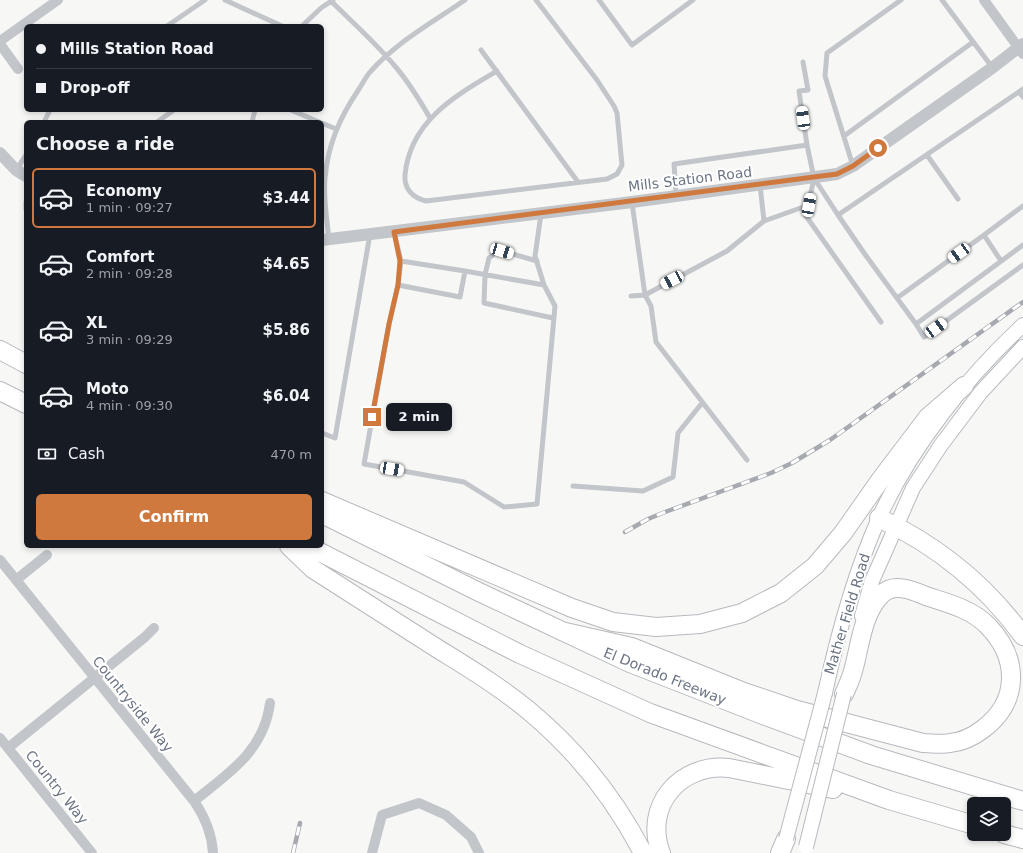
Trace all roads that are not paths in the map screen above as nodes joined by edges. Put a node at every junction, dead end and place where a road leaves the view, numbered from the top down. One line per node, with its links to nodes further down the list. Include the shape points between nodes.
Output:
1 (58, 0): 13 (street)
2 (205, 0): 14 (lane)
3 (228, 0): 15 (lane)
4 (466, 0): 22 (lane)
5 (536, 0): 44 (lane, via 597,80 617,113 622,165 620,170 607,179)
6 (599, 0): 7 (lane, via 632,45)
7 (693, 0)
8 (901, 0): 36 (lane, via 827,53 825,76)
9 (942, 0): 18 (lane)
10 (984, 0): 20 (street)
11 (332, 1): 16 (lane); 22 (lane)
12 (24, 24): 17 (street)
13 (24, 24)
14 (170, 24)
15 (278, 24)
16 (304, 24)
17 (0, 41)
18 (973, 42): 24 (lane); 36 (lane)
19 (0, 44): 25 (street)
20 (1022, 49): 24 (street, Mills Station Road)
21 (481, 50): 26 (lane)
22 (386, 56): 31 (lane, via 410,84); 35 (lane, via 370,72)
23 (803, 62): 37 (lane, via 808,90 799,91)
24 (992, 68): 41 (street, Mills Station Road)
25 (18, 69)
26 (497, 71): 31 (lane, via 455,97); 44 (lane)
27 (1021, 90): 28 (lane); 39 (lane)
28 (1023, 97)
29 (171, 112): 32 (lane)
30 (296, 112): 33 (lane)
31 (430, 118): 44 (lane, via 419,133 406,165 406,185 409,191 420,199)
32 (160, 120)
33 (314, 120)
34 (324, 125): 35 (lane)
35 (336, 130): 57 (lane, via 328,154 325,179)
36 (844, 136): 41 (lane)
37 (807, 145): 43 (lane); 46 (lane, via 674,164)
38 (0, 154): 42 (street)
39 (927, 155): 47 (lane); 52 (lane)
40 (24, 162): 42 (lane)
41 (853, 166): 43 (street, Mills Station Road, via 837,174)
42 (21, 173)
43 (814, 178): 45 (street, Mills Station Road); 49 (lane); 52 (lane)
44 (578, 182)
45 (760, 185): 46 (street, Mills Station Road); 53 (lane)
46 (676, 195): 48 (street, Mills Station Road)
47 (958, 199)
48 (632, 202): 51 (street, Mills Station Road); 67 (lane)
49 (809, 205): 53 (lane); 71 (lane, via 806,216)
50 (1023, 206): 56 (lane)
51 (542, 213): 54 (street, Mills Station Road); 60 (lane, via 535,256)
52 (838, 215): 69 (lane)
53 (764, 221): 67 (lane, via 727,251)
54 (394, 232): 55 (street, Mills Station Road); 59 (lane)
55 (370, 234): 57 (street, Mills Station Road); 81 (lane, via 335,438)
56 (984, 235): 61 (lane); 69 (lane)
57 (325, 239)
58 (1023, 245): 61 (lane)
59 (400, 261): 63 (lane); 65 (lane)
60 (537, 261): 64 (lane, via 502,251 496,252 489,258); 66 (lane)
61 (1001, 261): 72 (lane)
62 (1023, 265): 72 (lane, via 924,337)
63 (466, 271): 64 (lane); 65 (lane, via 460,297)
64 (485, 275): 66 (lane); 70 (lane, via 484,303)
65 (398, 285): 70 (lane, via 364,464 464,482 504,507 537,504)
66 (544, 285): 70 (lane, via 555,306)
67 (645, 295): 68 (lane); 80 (lane, via 651,306 656,342)
68 (631, 296)
69 (897, 298): 72 (lane)
70 (553, 318)
71 (880, 322)
72 (916, 324)
73 (1023, 325): 77 (main road, Mather Field Road)
74 (1023, 347): 87 (main road, Mather Field Road, via 995,376 941,444 913,488)
75 (0, 350): 76 (highway)
76 (24, 363)
77 (964, 386): 84 (highway, via 928,417 844,533 815,566 768,600 742,613 700,624 656,627 613,622 572,608); 86 (main road, Mather Field Road, via 899,478)
78 (0, 391): 79 (highway)
79 (24, 403)
80 (702, 403): 82 (lane); 83 (lane, via 678,433 673,477 643,491)
81 (324, 434)
82 (747, 460)
83 (573, 486)
84 (324, 502)
85 (324, 515): 94 (highway, El Dorado Freeway)
86 (879, 518): 87 (highway); 107 (main road, Mather Field Road, bridge, via 854,580 836,641 825,693)
87 (896, 526): 95 (highway, via 944,556 981,587); 97 (main road, Mather Field Road, via 872,581 854,642)
88 (291, 548): 113 (highway, via 313,569 484,678 528,710 568,747 603,788)
89 (312, 548): 101 (highway, via 520,654 650,713)
90 (47, 555): 92 (street)
91 (0, 560): 92 (street, Countryside Way)
92 (16, 580): 96 (street, Countryside Way)
93 (154, 628): 96 (street)
94 (561, 631): 97 (highway, via 632,647 744,692 797,710 938,744 962,740 979,732 1000,714 1011,686 1010,671 998,637 980,618 962,608 913,591 894,588 875,601 868,614); 103 (highway, El Dorado Freeway, via 630,663 871,755)
95 (1023, 636)
96 (95, 678): 100 (street); 102 (street, Countryside Way)
97 (844, 694): 108 (main road, Mather Field Road, bridge)
98 (270, 703): 102 (street, via 266,725 249,753 234,769)
99 (0, 738): 100 (street, Country Way)
100 (8, 748): 109 (street, Country Way)
101 (889, 800): 104 (highway); 114 (highway, via 729,768 706,768 684,777 663,801 656,823)
102 (194, 801): 110 (street, Countryside Way, via 209,830)
103 (1023, 801)
104 (967, 823)
105 (1011, 836): 106 (highway)
106 (1023, 840)
107 (783, 848)
108 (805, 850)
109 (92, 853)
110 (213, 853)
111 (372, 853): 112 (street, via 382,814 419,804 451,819 471,837)
112 (479, 853)
113 (643, 853)
114 (661, 853)

